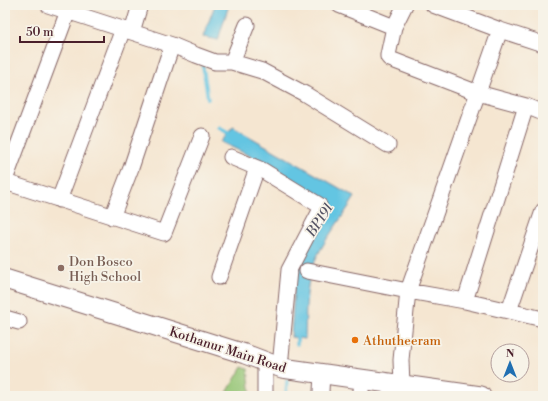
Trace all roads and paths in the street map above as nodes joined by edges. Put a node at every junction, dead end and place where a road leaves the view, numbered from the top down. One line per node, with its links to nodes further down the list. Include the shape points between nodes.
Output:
1 (48, 5): 6 (street)
2 (140, 5): 10 (street)
3 (339, 5): 8 (street)
4 (405, 5): 8 (street)
5 (433, 5): 9 (street)
6 (68, 12): 10 (street); 21 (street)
7 (247, 25): 13 (street)
8 (394, 27): 14 (street, via 388,55 390,60)
9 (500, 30): 11 (street); 14 (street)
10 (127, 31): 12 (street); 22 (street)
11 (543, 44)
12 (172, 45): 13 (street, via 215,62); 24 (street)
13 (232, 62): 18 (street, via 262,71)
14 (478, 93): 15 (street); 28 (street)
15 (526, 106): 16 (street); 29 (street)
16 (543, 113)
17 (202, 136): 24 (street, via 164,233)
18 (388, 145)
19 (231, 158): 20 (street)
20 (257, 168): 26 (street); 32 (street, via 319,206 320,211 290,270)
21 (5, 181): 22 (street)
22 (59, 200): 24 (street)
23 (543, 211): 30 (street)
24 (112, 217)
25 (307, 271): 28 (street)
26 (218, 278)
27 (5, 279): 32 (main road, Kothanur Main Road)
28 (408, 291): 29 (street); 34 (street, via 401,360)
29 (465, 301): 30 (street)
30 (509, 311): 31 (street)
31 (543, 319)
32 (272, 364): 33 (main road, Kothanur Main Road); 36 (street)
33 (322, 374): 35 (main road, Kothanur Main Road); 37 (street)
34 (402, 384): 35 (main road, Kothanur Main Road); 38 (main road, Kothanur Main Road)
35 (361, 388)
36 (265, 396)
37 (322, 396)
38 (481, 396)

